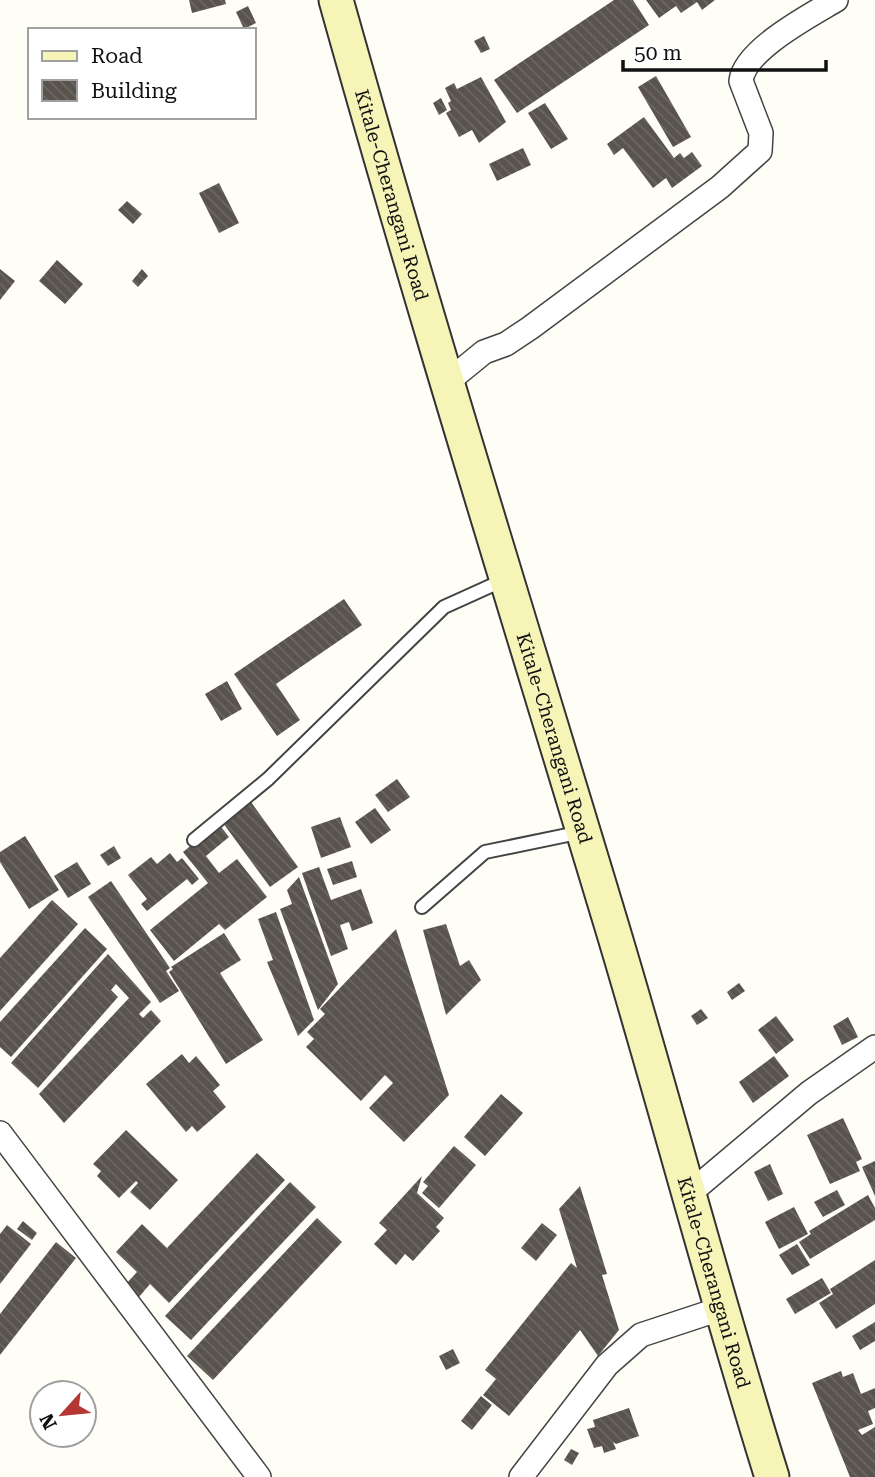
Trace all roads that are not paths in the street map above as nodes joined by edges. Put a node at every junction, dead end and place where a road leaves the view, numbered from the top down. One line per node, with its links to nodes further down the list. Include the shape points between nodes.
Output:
1 (336, 0): 3 (main road, Kitale-Cherangani Road)
2 (836, 0): 3 (street, via 752,56 742,73 761,133 757,156 530,328 484,352)
3 (446, 383): 4 (main road, Kitale-Cherangani Road)
4 (507, 579): 5 (main road, Kitale-Cherangani Road); 6 (lane, via 444,607 268,779)
5 (582, 832): 7 (lane, via 485,852); 10 (main road, Kitale-Cherangani Road)
6 (194, 840)
7 (422, 907)
8 (875, 1047): 10 (street, via 809,1093)
9 (0, 1133): 12 (street)
10 (690, 1194): 11 (main road, Kitale-Cherangani Road)
11 (720, 1309): 13 (street, via 641,1335 607,1365); 14 (main road, Kitale-Cherangani Road)
12 (259, 1477)
13 (521, 1477)
14 (772, 1477)

